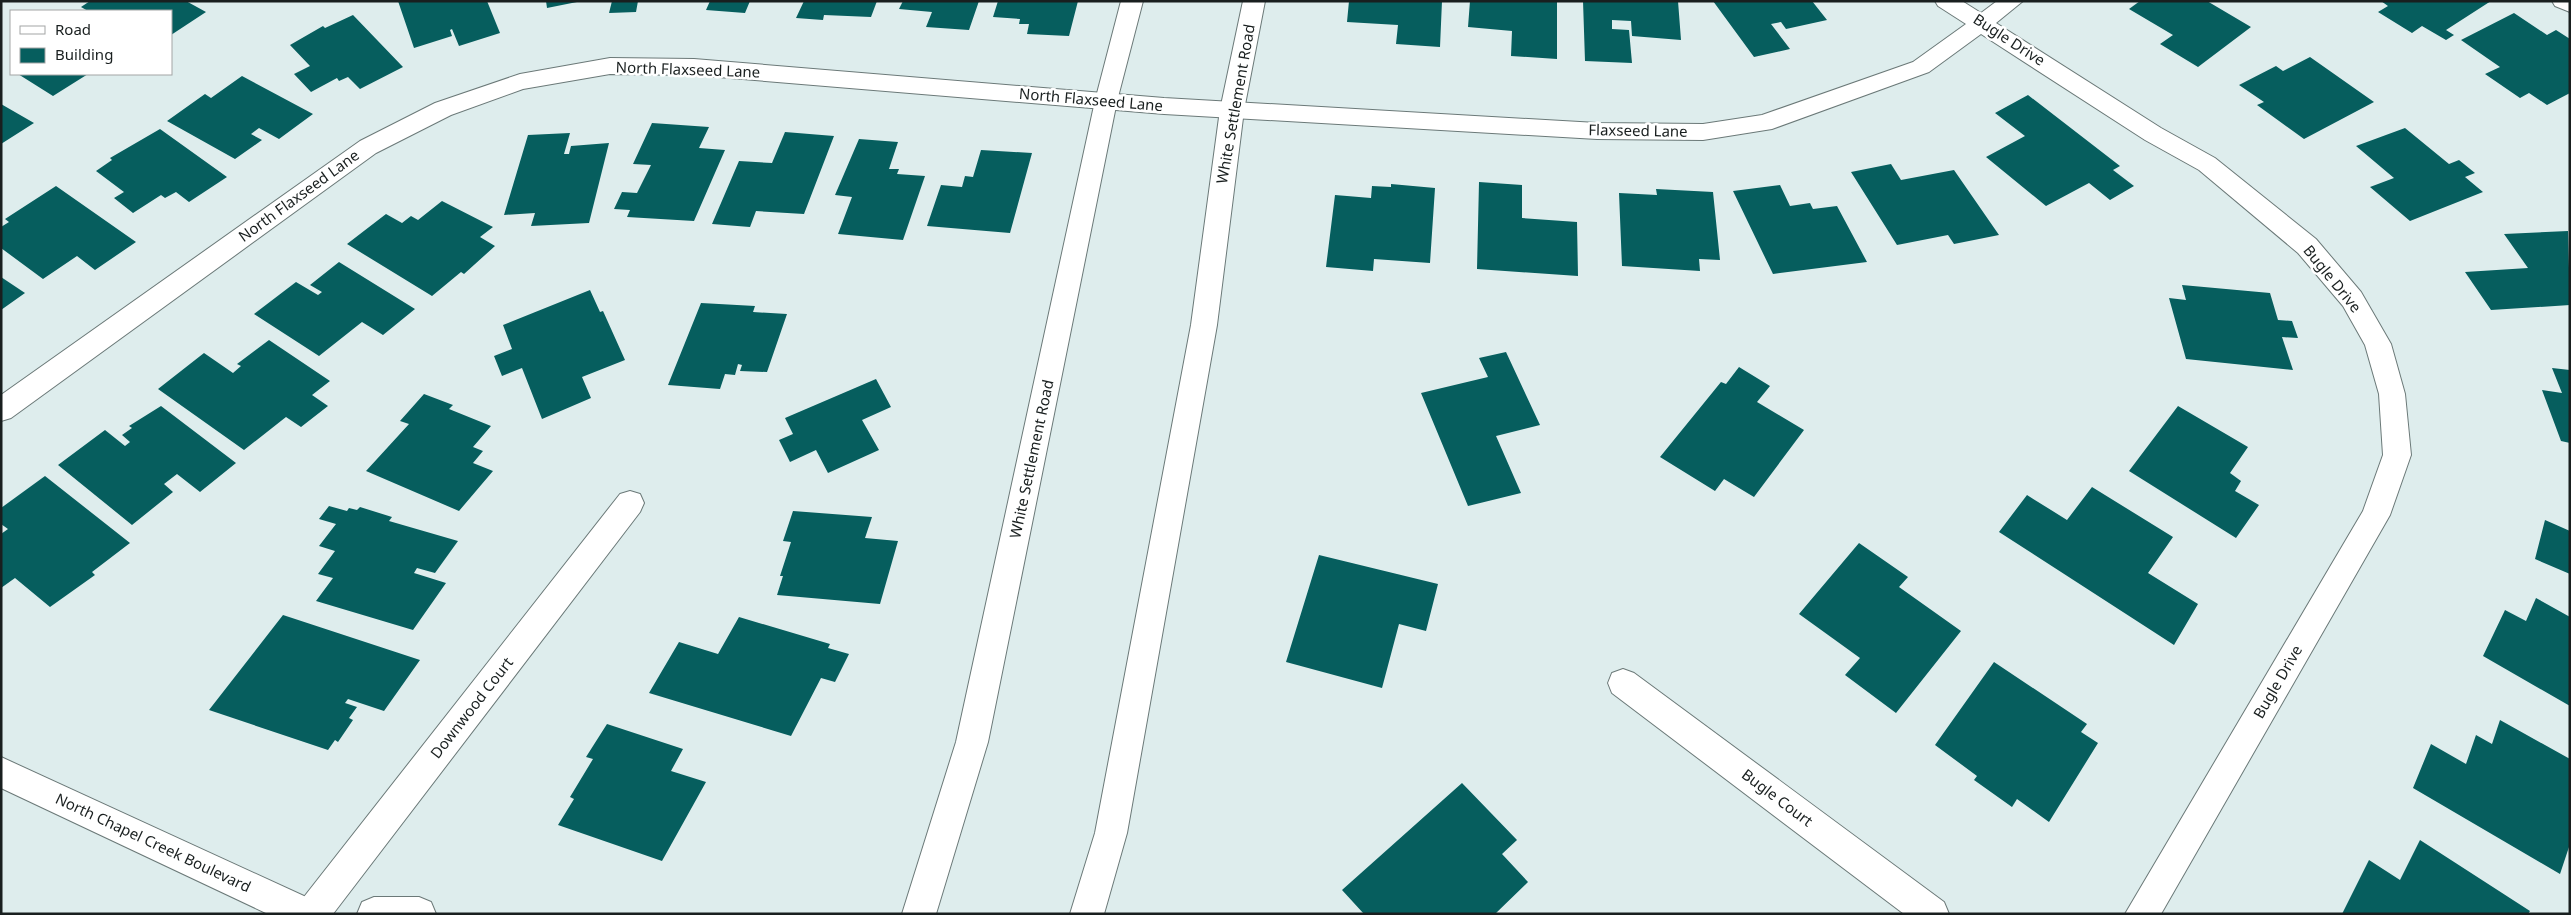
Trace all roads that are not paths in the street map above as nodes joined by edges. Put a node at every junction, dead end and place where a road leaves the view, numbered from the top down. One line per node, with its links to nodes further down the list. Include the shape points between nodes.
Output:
1 (1132, 1): 8 (street, White Settlement Road)
2 (1254, 1): 9 (street, White Settlement Road)
3 (1946, 1): 7 (street, Bugle Drive)
4 (2012, 1): 7 (street, Flaxseed Lane)
5 (2563, 1): 6 (street)
6 (2570, 5)
7 (1984, 24): 9 (street, Flaxseed Lane, via 1921,67 1764,122 1704,132 1597,131); 21 (street, Bugle Drive, via 2153,134 2207,164 2307,246 2352,299 2378,344 2392,394 2397,455 2376,515)
8 (1106, 101): 9 (street, North Flaxseed Lane); 10 (street, North Flaxseed Lane, via 694,67 610,66 520,82 443,109 368,147); 18 (street, White Settlement Road, via 972,742)
9 (1232, 110): 19 (street, White Settlement Road, via 1204,325 1111,833)
10 (1, 410)
11 (630, 502): 15 (street, Downwood Court)
12 (1623, 683): 20 (street, Bugle Court)
13 (1, 772): 14 (street, North Chapel Creek Boulevard)
14 (305, 914)
15 (312, 914)
16 (374, 914): 17 (street)
17 (419, 914)
18 (918, 914)
19 (1087, 914)
20 (1932, 914)
21 (2142, 914)

